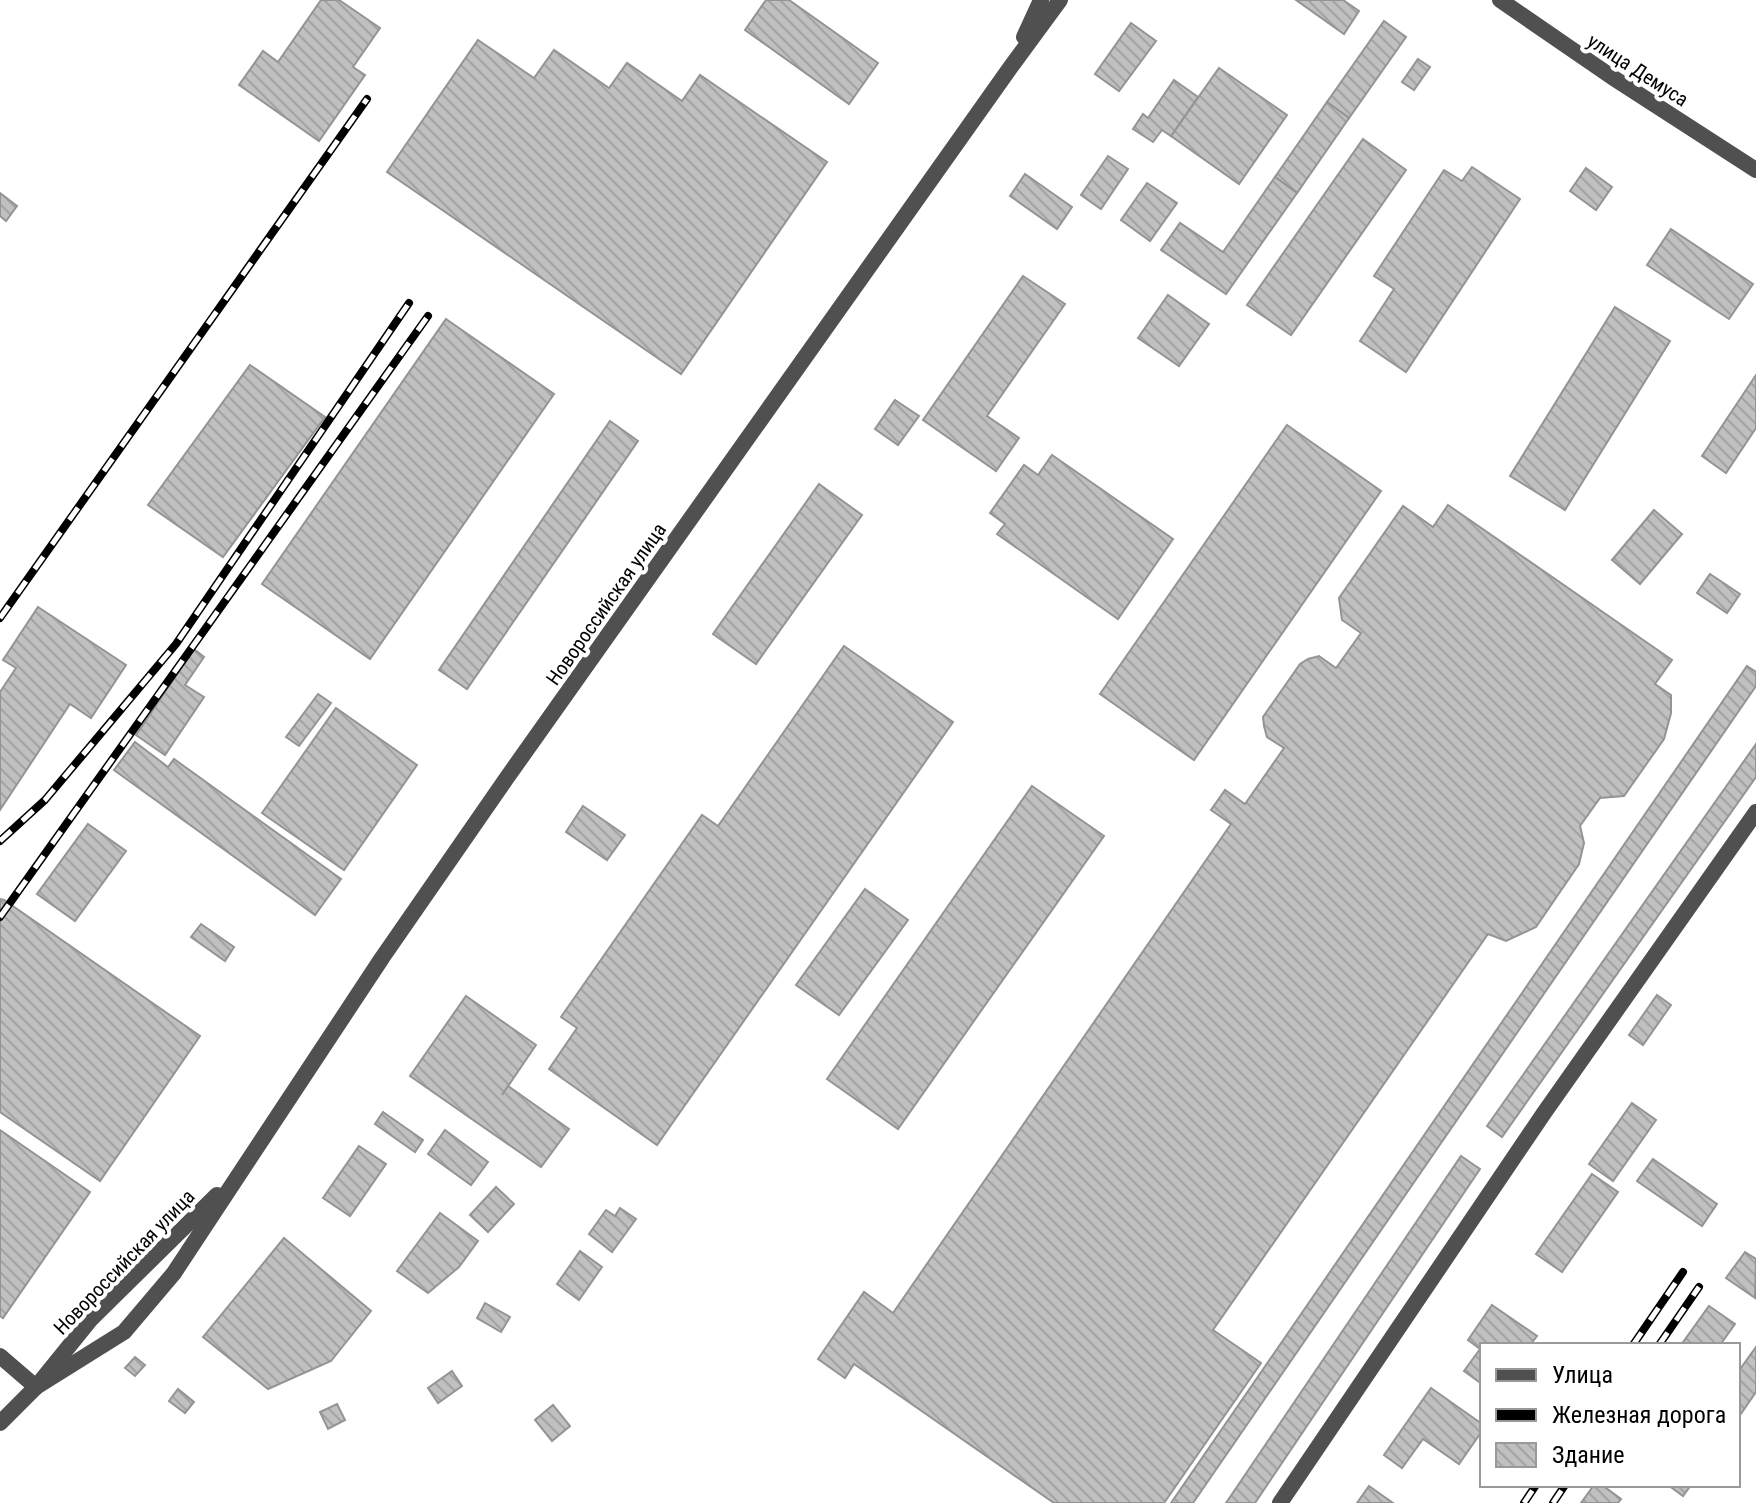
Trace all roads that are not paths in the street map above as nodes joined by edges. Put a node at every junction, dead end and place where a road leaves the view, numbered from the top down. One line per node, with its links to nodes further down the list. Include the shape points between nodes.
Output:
1 (1041, 0): 4 (street)
2 (1060, 0): 4 (street)
3 (1500, 0): 5 (street, улица Демуса)
4 (1010, 68): 7 (street, Новороссийская улица, via 497,791)
5 (1756, 170)
6 (1756, 812): 11 (street)
7 (243, 1169): 9 (street, Новороссийская улица, via 91,1319); 9 (street, Новороссийская улица, via 174,1273 124,1332)
8 (0, 1356): 9 (street)
9 (36, 1387): 10 (street, Новороссийская улица)
10 (0, 1423)
11 (1280, 1503)

